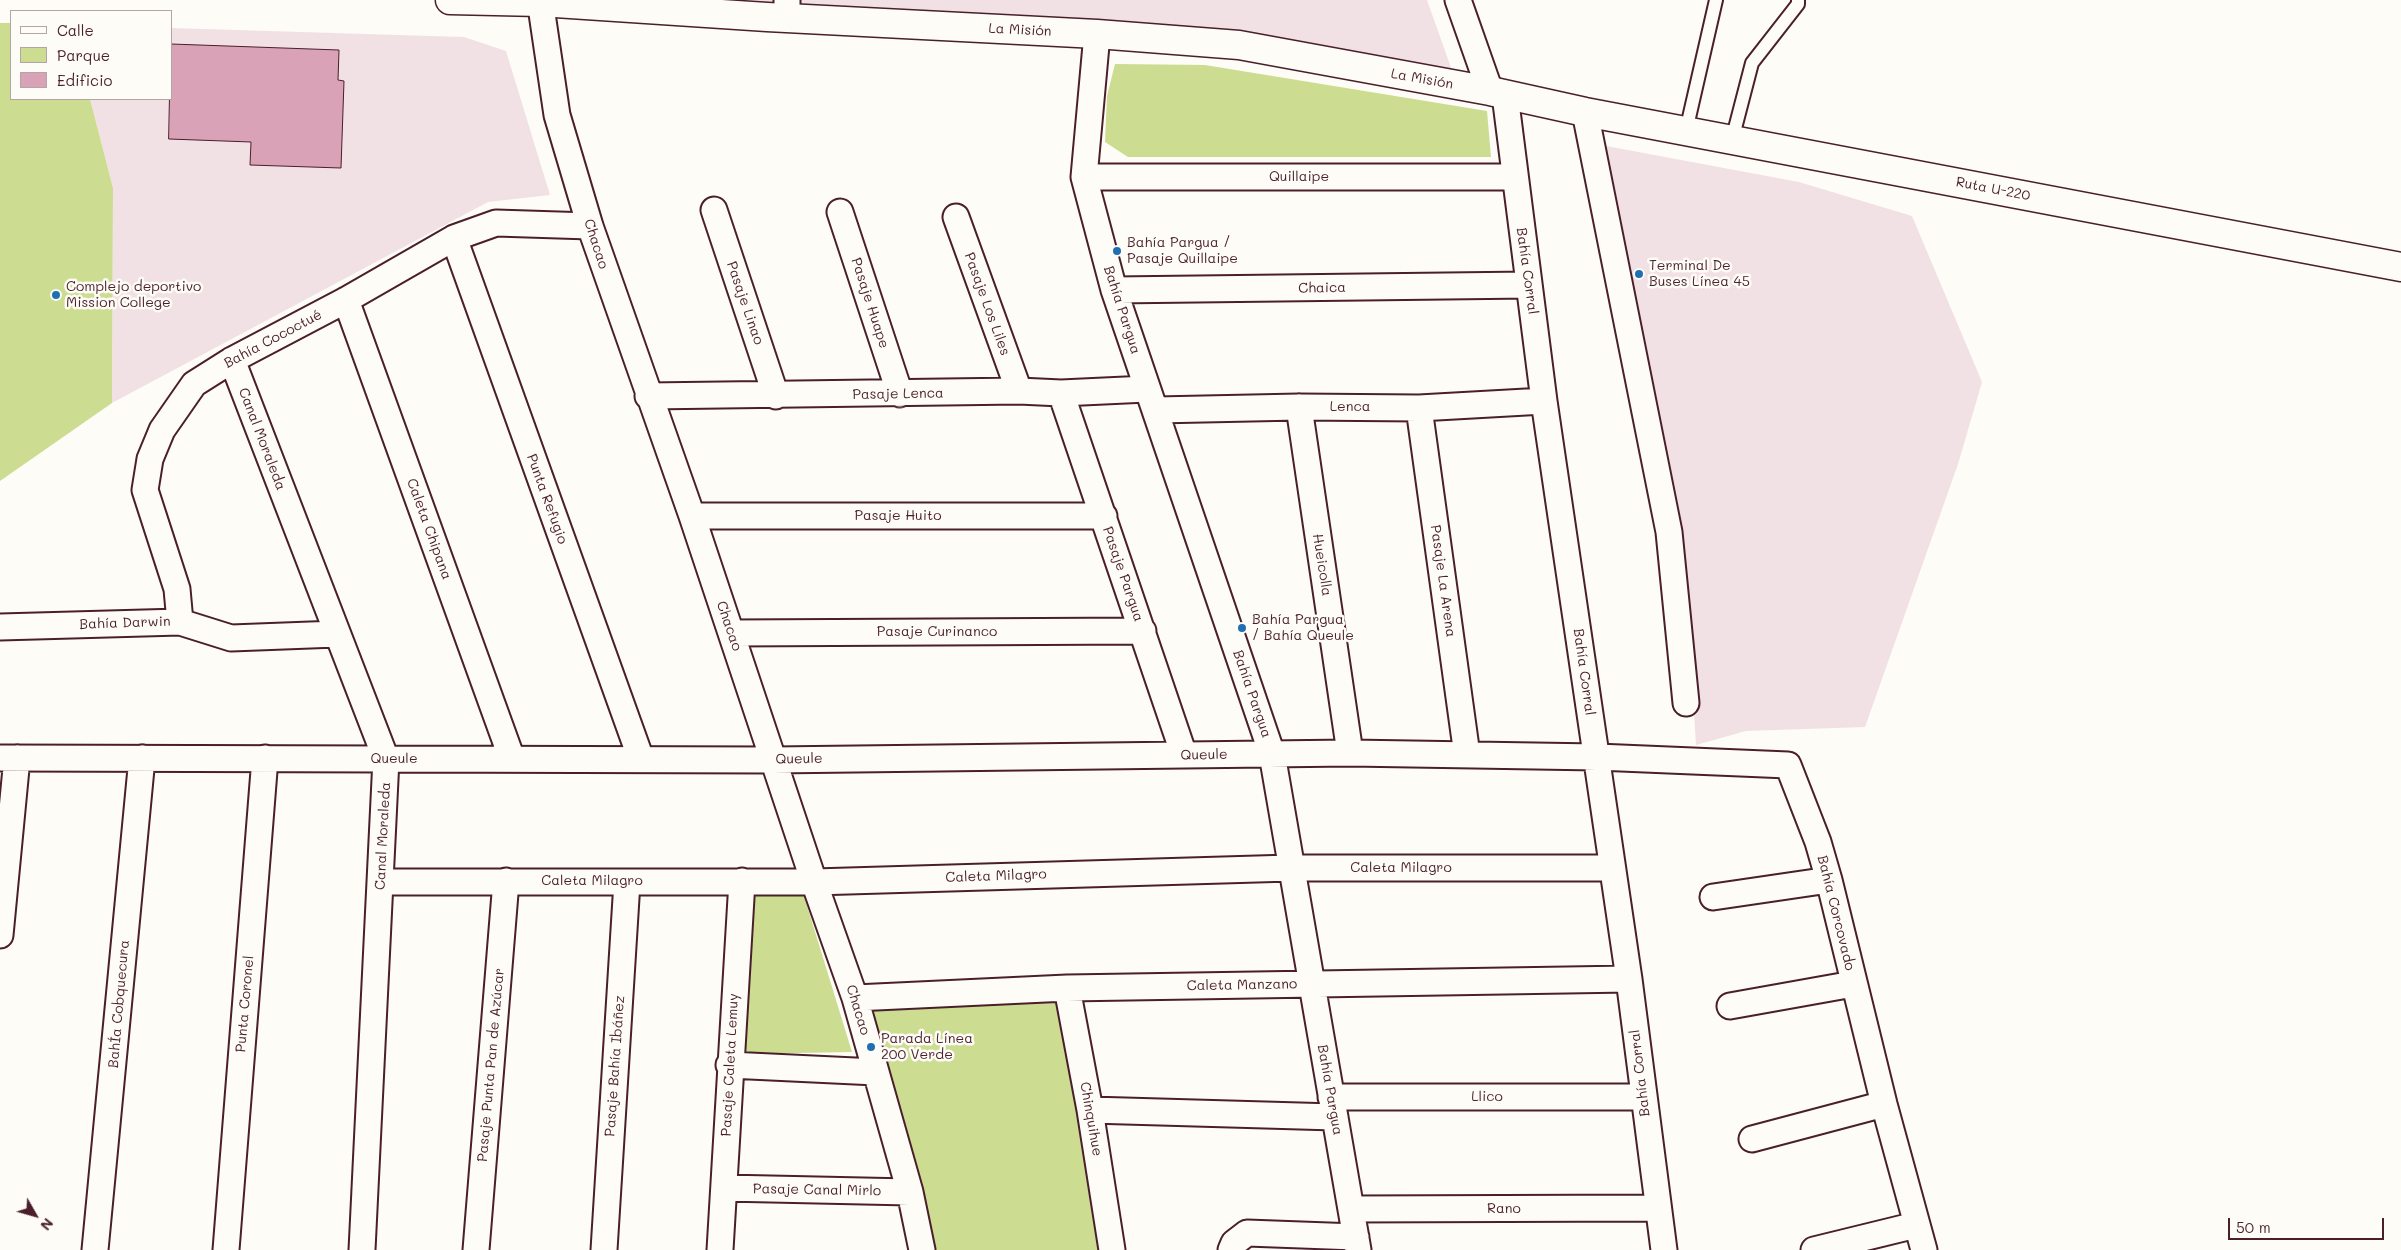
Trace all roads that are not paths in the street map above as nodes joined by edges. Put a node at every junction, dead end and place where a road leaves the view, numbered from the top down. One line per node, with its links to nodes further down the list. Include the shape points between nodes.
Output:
1 (450, 0): 5 (street, La Misión)
2 (1458, 0): 8 (street, Bahía Corral)
3 (1716, 0): 10 (lane)
4 (1798, 0): 11 (lane, via 1752,63)
5 (540, 1): 6 (street, La Misión); 17 (street, Chacao, via 557,115)
6 (787, 9): 7 (street, La Misión)
7 (1097, 34): 8 (street, La Misión, via 1239,45); 13 (street, Bahía Pargua)
8 (1497, 93): 9 (street, La Misión); 12 (street, Bahía Corral)
9 (1585, 112): 10 (street, Ruta U-220); 40 (street, via 1669,532)
10 (1686, 131): 11 (street, Ruta U-220)
11 (1732, 140): 19 (street, Ruta U-220)
12 (1514, 176): 13 (street, Quillaipe); 20 (street, Bahía Corral)
13 (1084, 177): 21 (street, Bahía Pargua)
14 (714, 210): 28 (street, Pasaje Linao)
15 (840, 212): 26 (street, Pasaje Huape)
16 (956, 217): 24 (street, Pasaje Los Liles)
17 (590, 226): 18 (street, Bahía Cococtué, via 496,222); 27 (street, Chacao)
18 (454, 238): 22 (street, Bahía Cococtué); 51 (street, Punta Refugio)
19 (2401, 267)
20 (1529, 285): 21 (street, Chaica); 30 (street, Bahía Corral)
21 (1114, 290): 29 (street, Bahía Pargua)
22 (346, 300): 23 (street, Bahía Cococtué); 50 (street, Caleta Chipana)
23 (232, 360): 35 (street, Bahía Cococtué, via 194,384 162,430 150,459 145,490 177,589); 39 (street, Canal Moraleda)
24 (1019, 391): 25 (street, Pasaje Lenca); 26 (street, Pasaje Lenca)
25 (1061, 393): 29 (street, Pasaje Lenca); 34 (street, Pasaje Pargua)
26 (900, 394): 28 (street, Pasaje Lenca)
27 (648, 396): 28 (street, Pasaje Lenca); 33 (street, Chacao)
28 (776, 396)
29 (1152, 399): 31 (street, Lenca); 42 (street, Bahía Pargua)
30 (1544, 401): 32 (street, Lenca); 45 (street, Bahía Corral)
31 (1299, 407): 32 (street, Lenca); 41 (street, Hueicolla)
32 (1419, 408): 44 (street, Pasaje La Arena)
33 (692, 516): 34 (street, Pasaje Huito); 38 (street, Chacao)
34 (1104, 516): 37 (street, Pasaje Pargua)
35 (180, 622): 36 (street, Bahía Darwin); 39 (street, Bahía Darwin, via 231,638)
36 (0, 627)
37 (1143, 631): 38 (street, Pasaje Curinanco); 43 (street, Pasaje Pargua)
38 (731, 633): 52 (street, Chacao)
39 (338, 634): 49 (street, Canal Moraleda)
40 (1686, 702)
41 (1350, 753): 42 (street, Queule); 44 (street, Queule)
42 (1272, 754): 43 (street, Queule); 53 (street, Bahía Pargua)
43 (1184, 755): 52 (street, Queule)
44 (1467, 755): 45 (street, Queule)
45 (1597, 757): 54 (street, Bahía Corral); 55 (street, Bahía Corcovado, via 1788,765)
46 (8, 758): 47 (street, Queule); 62 (street)
47 (142, 758): 48 (street, Queule); 82 (street, BahÍa Cobquecura)
48 (265, 758): 49 (street, Queule); 83 (street, Punta Coronel)
49 (386, 758): 50 (street, Queule); 58 (street, Canal Moraleda)
50 (512, 759): 51 (street, Queule)
51 (641, 759): 52 (street, Queule)
52 (774, 760): 60 (street, Chacao)
53 (1292, 868): 54 (street, Caleta Milagro); 60 (street, Caleta Milagro); 64 (street, Bahía Pargua)
54 (1612, 868): 63 (street, Bahía Corral)
55 (1829, 880): 61 (street); 65 (street, Bahía Corcovado)
56 (506, 881): 58 (street, Caleta Milagro); 59 (street, Caleta Milagro); 85 (street, Pasaje Punta Pan de Azúcar)
57 (742, 881): 59 (street, Caleta Milagro); 60 (street, Caleta Milagro); 69 (street, Pasaje Caleta Lemuy)
58 (381, 882): 84 (street, Canal Moraleda)
59 (627, 882): 86 (street, Pasaje Bahía Ibáñez)
60 (814, 882): 67 (street, Chacao)
61 (1713, 897)
62 (0, 935)
63 (1629, 978): 64 (street, Caleta Manzano); 71 (street, Bahía Corral)
64 (1312, 984): 66 (street, Caleta Manzano); 73 (street, Bahía Pargua)
65 (1853, 984): 68 (street); 72 (street, Bahía Corcovado)
66 (1067, 988): 67 (street, Caleta Manzano); 74 (street, Chinquihue)
67 (855, 998): 70 (street, Chacao)
68 (1730, 1006)
69 (729, 1065): 70 (street); 76 (street, Pasaje Caleta Lemuy)
70 (876, 1072): 77 (street, Chacao)
71 (1643, 1097): 73 (street, Llico); 78 (street, Bahía Corral)
72 (1884, 1104): 75 (street); 80 (street, Bahía Corcovado)
73 (1333, 1107): 74 (street, Llico); 79 (street, Bahía Pargua)
74 (1090, 1110): 89 (street, Chinquihue)
75 (1752, 1139)
76 (724, 1188): 77 (street, Pasaje Canal Mirlo); 87 (street, Pasaje Caleta Lemuy)
77 (910, 1192): 88 (street, Chacao)
78 (1657, 1208): 79 (street, Rano); 91 (street, Bahía Corral)
79 (1351, 1209): 81 (street, Bahía Pargua)
80 (1916, 1225): 92 (street); 93 (street, Bahía Corcovado)
81 (1357, 1244): 90 (street, via 1248,1233 1234,1243)
82 (96, 1250)
83 (226, 1250)
84 (362, 1250)
85 (476, 1250)
86 (604, 1250)
87 (720, 1250)
88 (922, 1250)
89 (1112, 1250)
90 (1231, 1250)
91 (1664, 1250)
92 (1814, 1250)
93 (1924, 1250)

